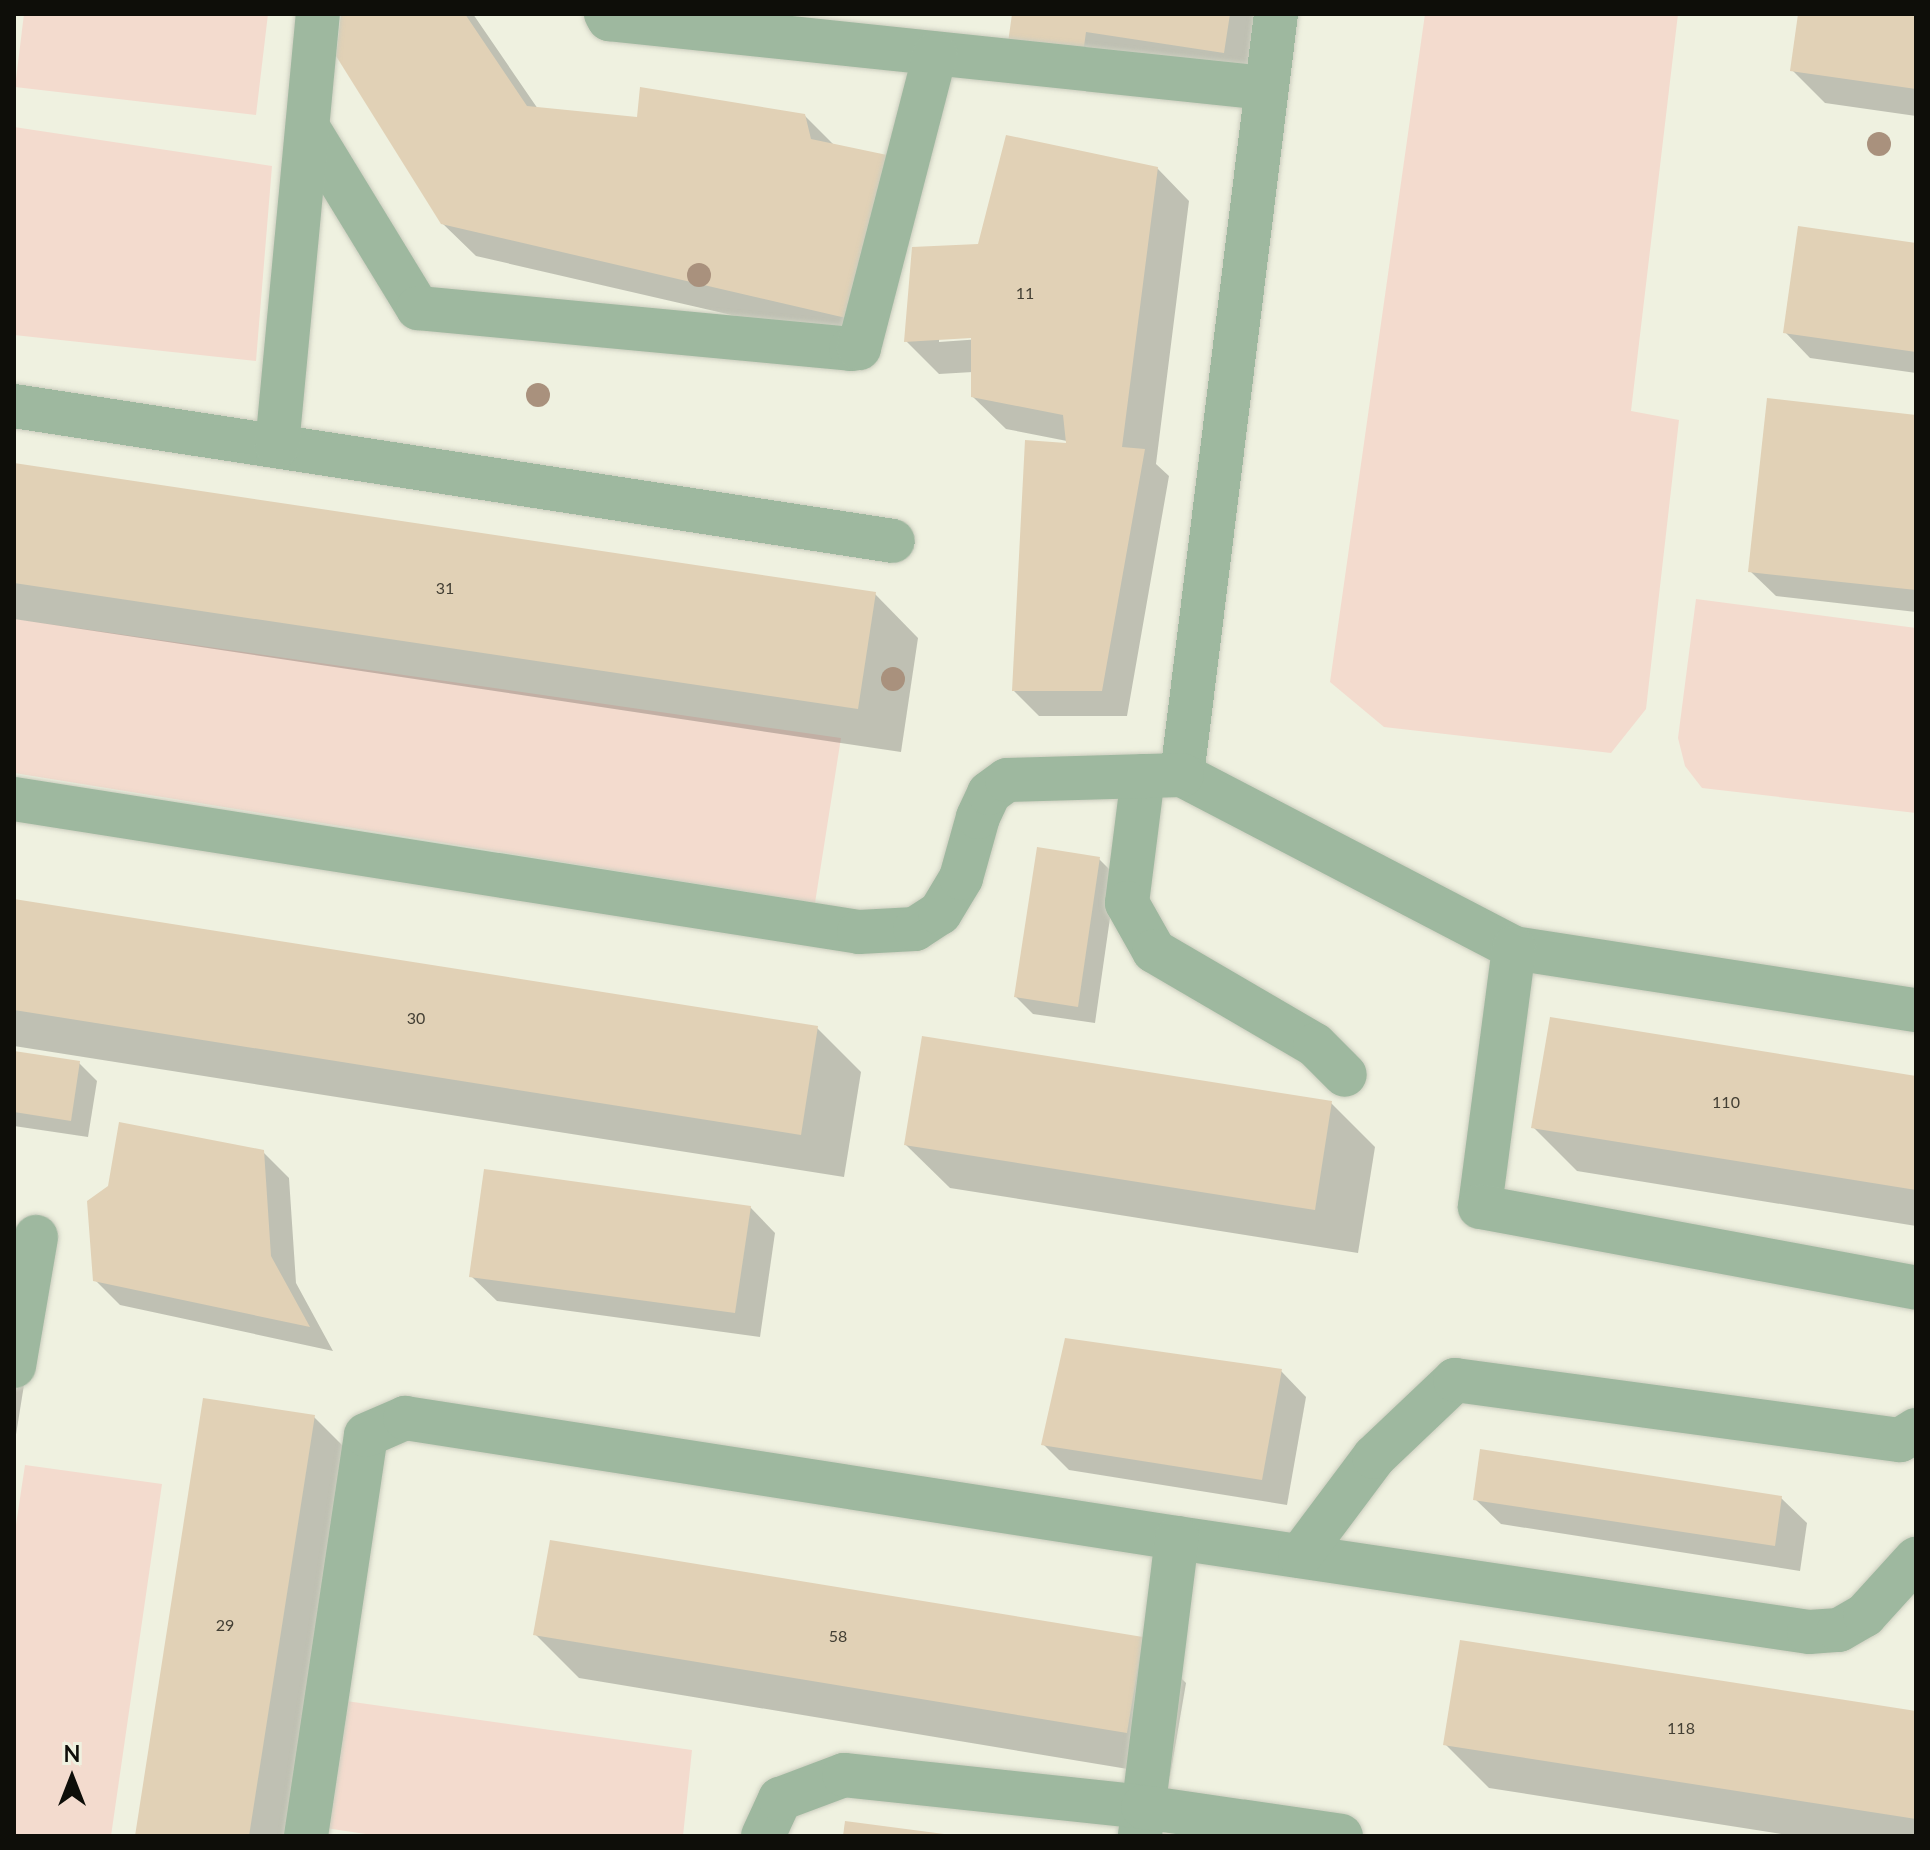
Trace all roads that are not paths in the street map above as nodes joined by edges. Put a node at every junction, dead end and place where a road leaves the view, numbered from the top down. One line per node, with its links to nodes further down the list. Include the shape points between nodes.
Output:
1 (318, 14): 6 (street)
2 (606, 14): 4 (street, via 609,19)
3 (1276, 14): 5 (street)
4 (935, 54): 5 (street); 6 (street, via 859,348 851,349 418,308)
5 (1266, 88): 10 (street)
6 (308, 128): 8 (street)
7 (14, 406): 8 (street)
8 (277, 446): 9 (street)
9 (893, 541)
10 (1162, 776): 11 (street, via 1007,780 989,793 961,878 940,913 915,929 859,932); 12 (street); 14 (street, via 1127,903 1154,951 1315,1045)
11 (14, 799)
12 (1514, 948): 13 (street); 16 (street, via 1480,1207)
13 (1916, 1010)
14 (1345, 1075)
15 (36, 1237): 17 (street)
16 (1916, 1288)
17 (14, 1366)
18 (1911, 1445): 20 (street, via 1455,1380 1374,1457)
19 (1177, 1538): 20 (street); 22 (street); 23 (street, via 405,1418 366,1435)
20 (1300, 1556): 21 (street, via 1809,1632 1839,1630 1865,1615)
21 (1916, 1559)
22 (1141, 1822): 24 (street, via 844,1775 780,1799); 25 (street)
23 (312, 1835)
24 (763, 1836)
25 (1341, 1836)

